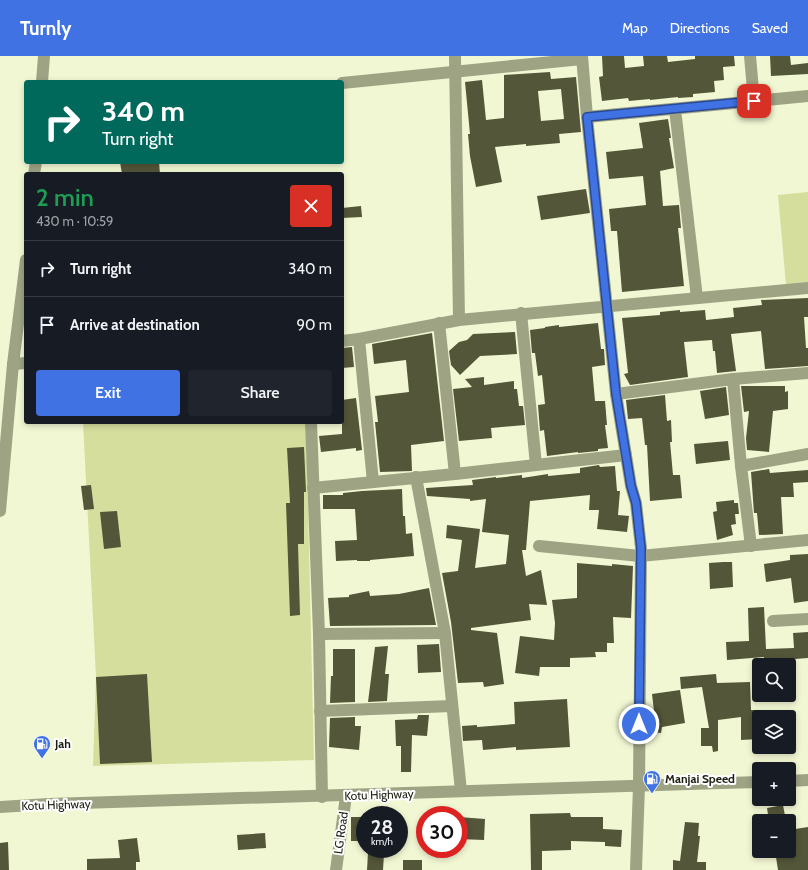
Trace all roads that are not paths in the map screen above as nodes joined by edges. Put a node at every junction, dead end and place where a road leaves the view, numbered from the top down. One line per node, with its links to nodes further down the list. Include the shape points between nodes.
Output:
1 (44, 56): 6 (street)
2 (455, 56): 5 (street)
3 (750, 56): 9 (street)
4 (582, 58): 5 (street, via 548,64); 11 (street)
5 (455, 71): 7 (street); 17 (street)
6 (42, 80)
7 (344, 83)
8 (808, 96): 9 (street)
9 (754, 101): 10 (street)
10 (675, 109): 11 (street); 14 (street)
11 (587, 117): 15 (street)
12 (24, 276): 22 (street)
13 (808, 288): 14 (street)
14 (697, 298): 15 (street)
15 (606, 306): 16 (street); 25 (street)
16 (521, 313): 17 (street); 29 (street)
17 (458, 320): 18 (street)
18 (439, 323): 19 (street); 31 (street)
19 (359, 339): 20 (street); 33 (street)
20 (344, 341)
21 (24, 363): 22 (street)
22 (13, 364): 35 (street)
23 (808, 373): 24 (street)
24 (733, 379): 25 (street); 30 (street)
25 (616, 394): 28 (street)
26 (311, 424): 34 (street)
27 (808, 454): 30 (street)
28 (626, 455): 29 (street); 39 (street, via 636,503)
29 (536, 465): 31 (street)
30 (741, 466): 38 (street)
31 (455, 474): 32 (street)
32 (416, 477): 33 (street); 42 (street)
33 (373, 482): 34 (street)
34 (313, 488): 43 (street)
35 (0, 511)
36 (808, 540): 38 (street)
37 (539, 546): 39 (street)
38 (751, 546): 39 (street)
39 (640, 556): 49 (street)
40 (808, 619): 41 (street)
41 (773, 621)
42 (445, 633): 43 (street); 44 (street)
43 (319, 634): 45 (street)
44 (452, 706): 45 (street); 50 (street)
45 (320, 711): 52 (street)
46 (808, 780): 47 (street)
47 (796, 781)
48 (752, 782): 49 (street, Kotu Highway)
49 (639, 786): 50 (street, Kotu Highway); 55 (street)
50 (461, 791): 51 (street, Kotu Highway)
51 (346, 796): 52 (street, Kotu Highway); 54 (street, LG Road)
52 (322, 797): 53 (street, Kotu Highway)
53 (0, 807)
54 (336, 870)
55 (636, 870)

